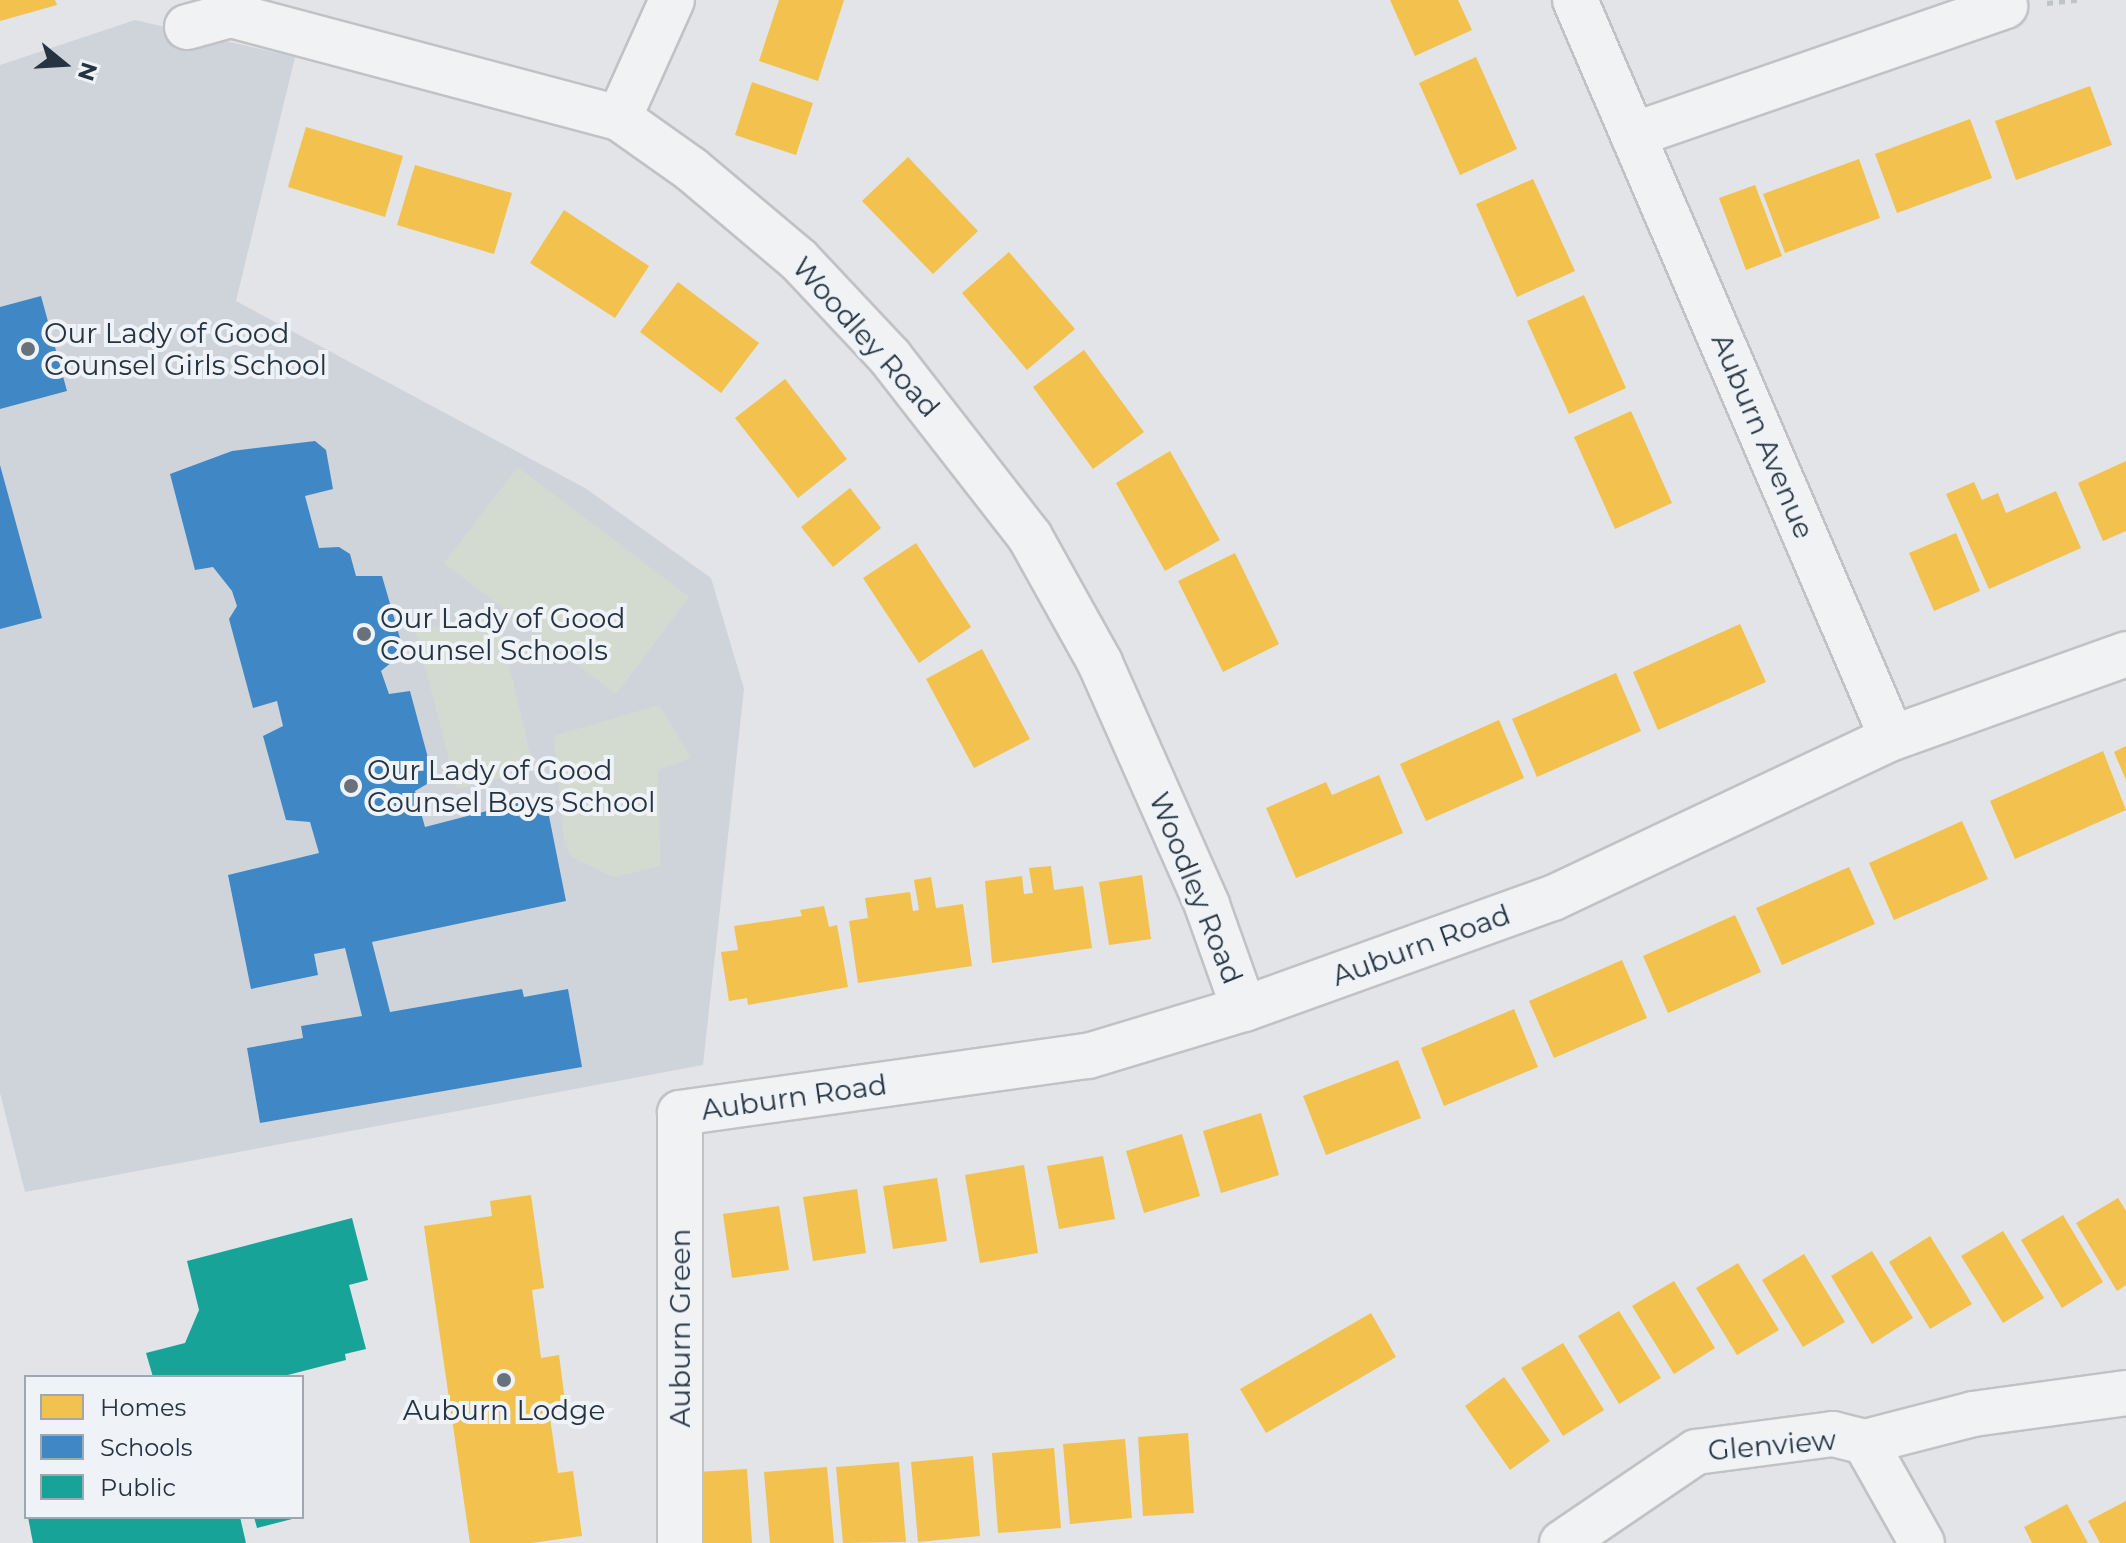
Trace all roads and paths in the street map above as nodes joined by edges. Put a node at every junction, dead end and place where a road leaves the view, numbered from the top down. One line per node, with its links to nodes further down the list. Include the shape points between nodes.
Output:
1 (672, 0): 5 (street)
2 (1575, 0): 6 (street, Auburn Avenue)
3 (2005, 6): 6 (street)
4 (187, 27): 5 (street, Woodley Road, via 231,15)
5 (619, 118): 9 (street, Woodley Road, via 691,169 799,260 890,357 1030,537 1100,663 1207,905)
6 (1633, 135): 8 (street, Auburn Avenue)
7 (2126, 654): 8 (street, Auburn Road)
8 (1892, 738): 9 (street, Auburn Road, via 1553,898)
9 (1244, 1009): 10 (street, Auburn Road, via 1088,1056)
10 (680, 1113): 13 (street, Auburn Green)
11 (2126, 1393): 12 (street, Glenview, via 1973,1414)
12 (1865, 1442): 14 (street, Glenview, via 1833,1434 1696,1452); 15 (street, Glenview)
13 (680, 1543)
14 (1562, 1543)
15 (1922, 1543)

